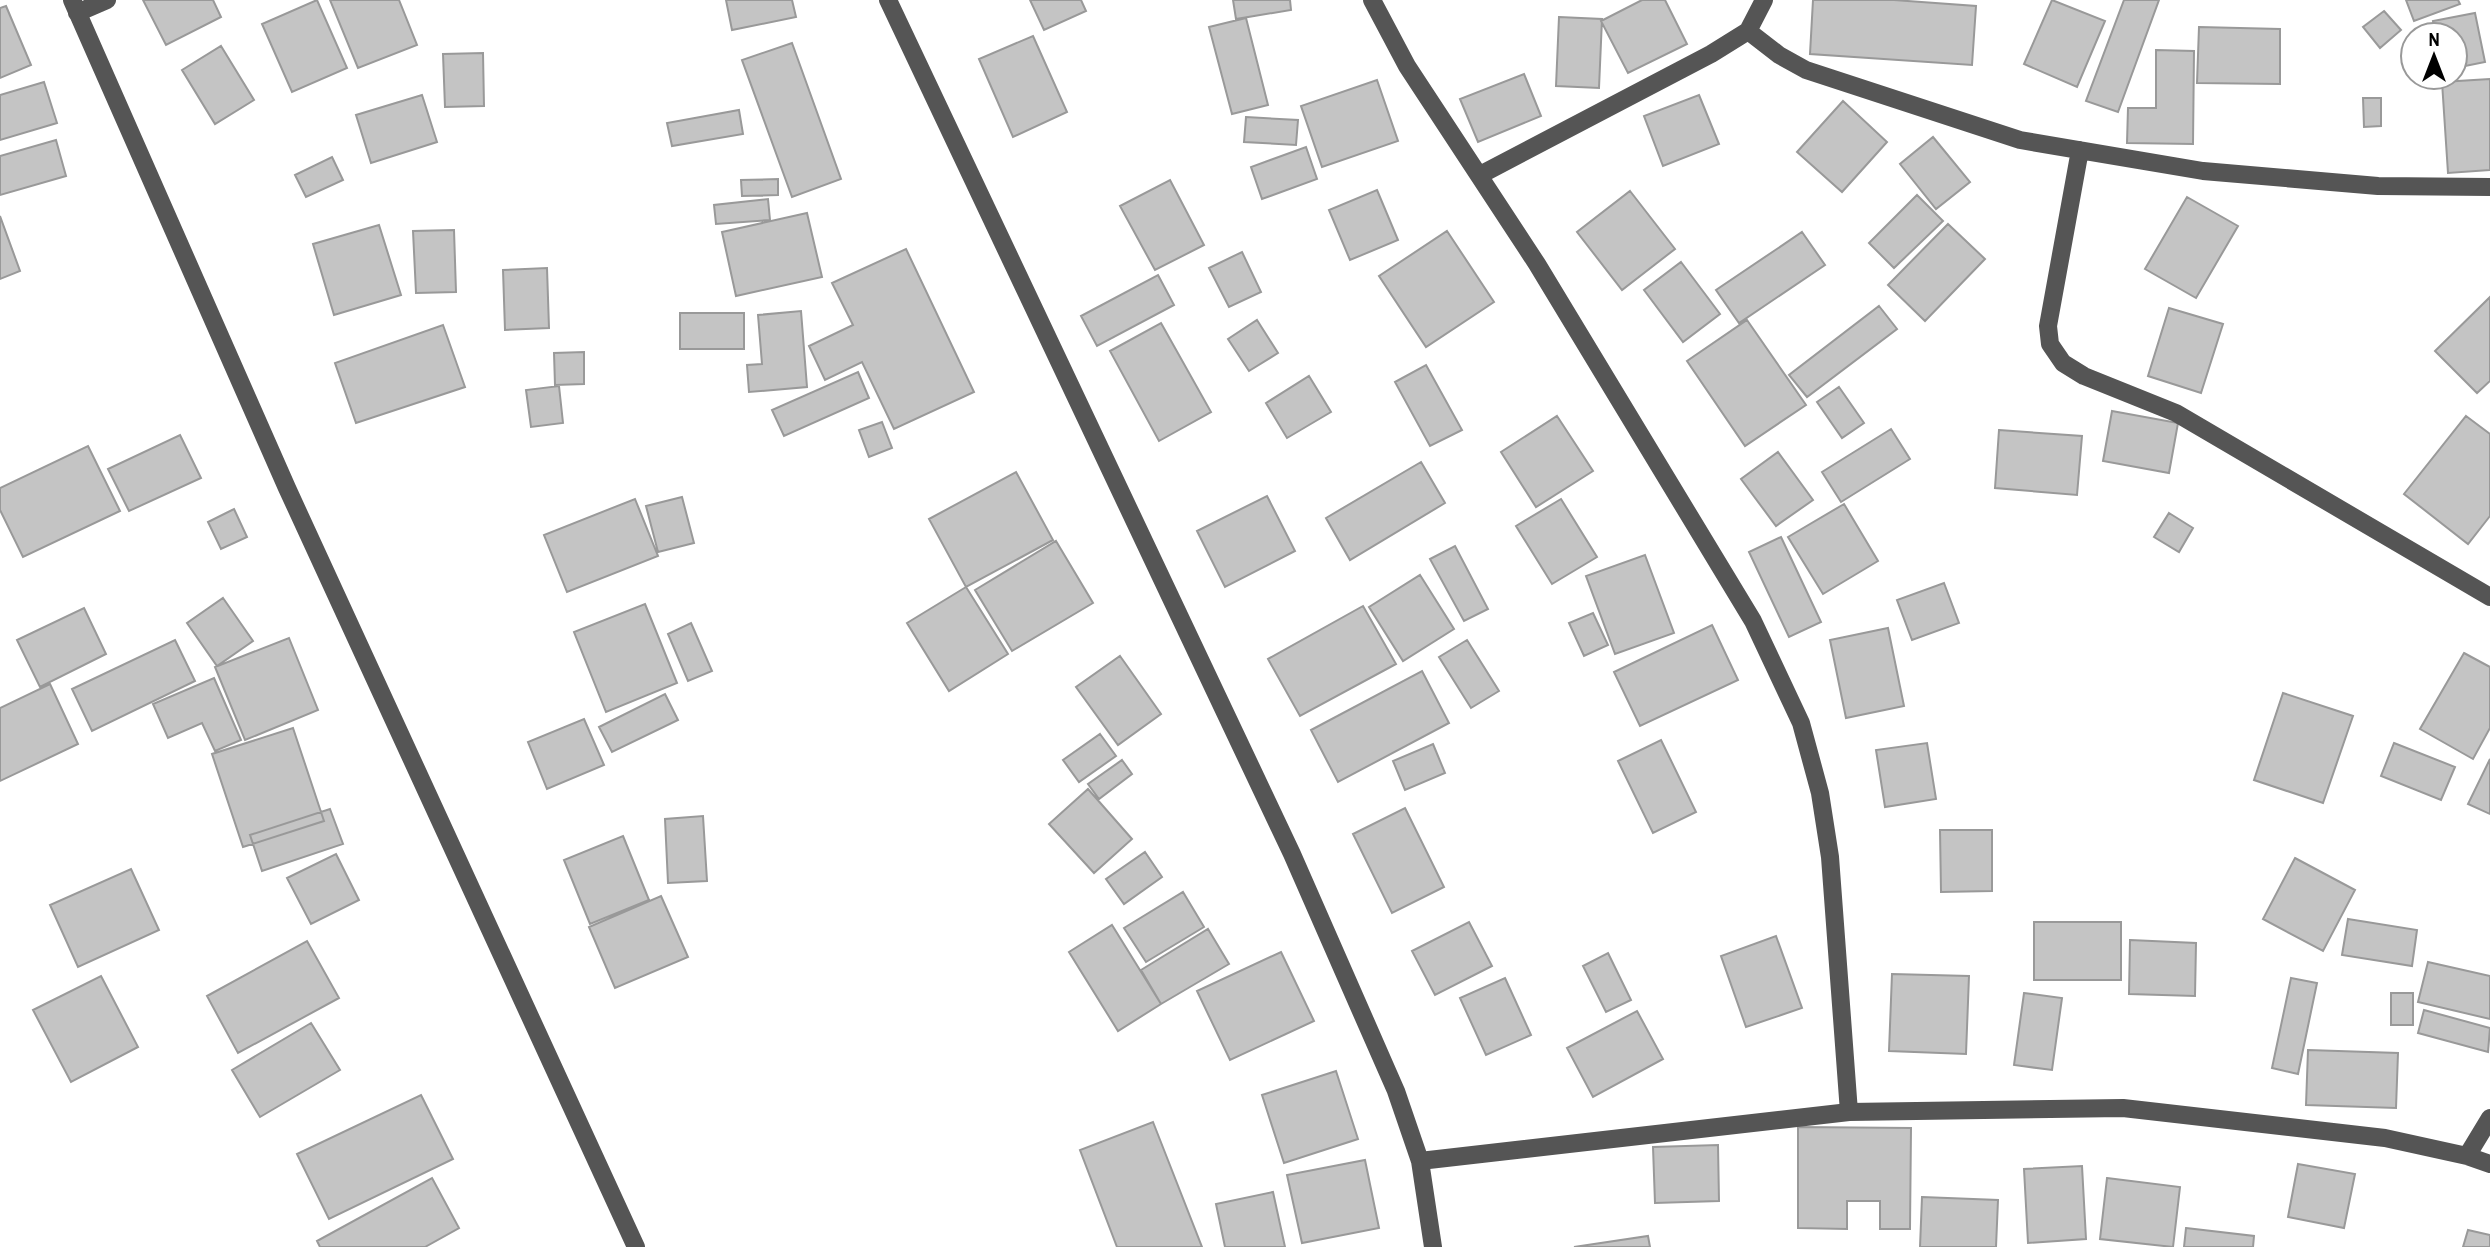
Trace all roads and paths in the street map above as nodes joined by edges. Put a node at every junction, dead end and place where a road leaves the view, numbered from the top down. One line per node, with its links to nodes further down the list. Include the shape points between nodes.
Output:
1 (107, 0): 5 (street)
2 (888, 0): 14 (street, via 1292,854 1396,1091)
3 (1372, 0): 8 (street, via 1407,66)
4 (1764, 0): 6 (street)
5 (74, 7): 16 (street, via 288,488)
6 (1748, 31): 7 (street, via 1806,70 2020,140); 8 (street)
7 (2080, 150): 9 (street, via 2203,171 2378,186); 10 (street, via 2048,326 2050,345 2063,363 2176,413)
8 (1480, 175): 11 (street, via 1753,621 1801,723 1820,793 1830,857)
9 (2490, 187)
10 (2490, 597)
11 (1849, 1112): 13 (street, via 2123,1108 2385,1138); 14 (street)
12 (2490, 1118): 13 (street)
13 (2467, 1156): 15 (street)
14 (1420, 1161): 17 (street)
15 (2490, 1164)
16 (636, 1247)
17 (1433, 1247)

